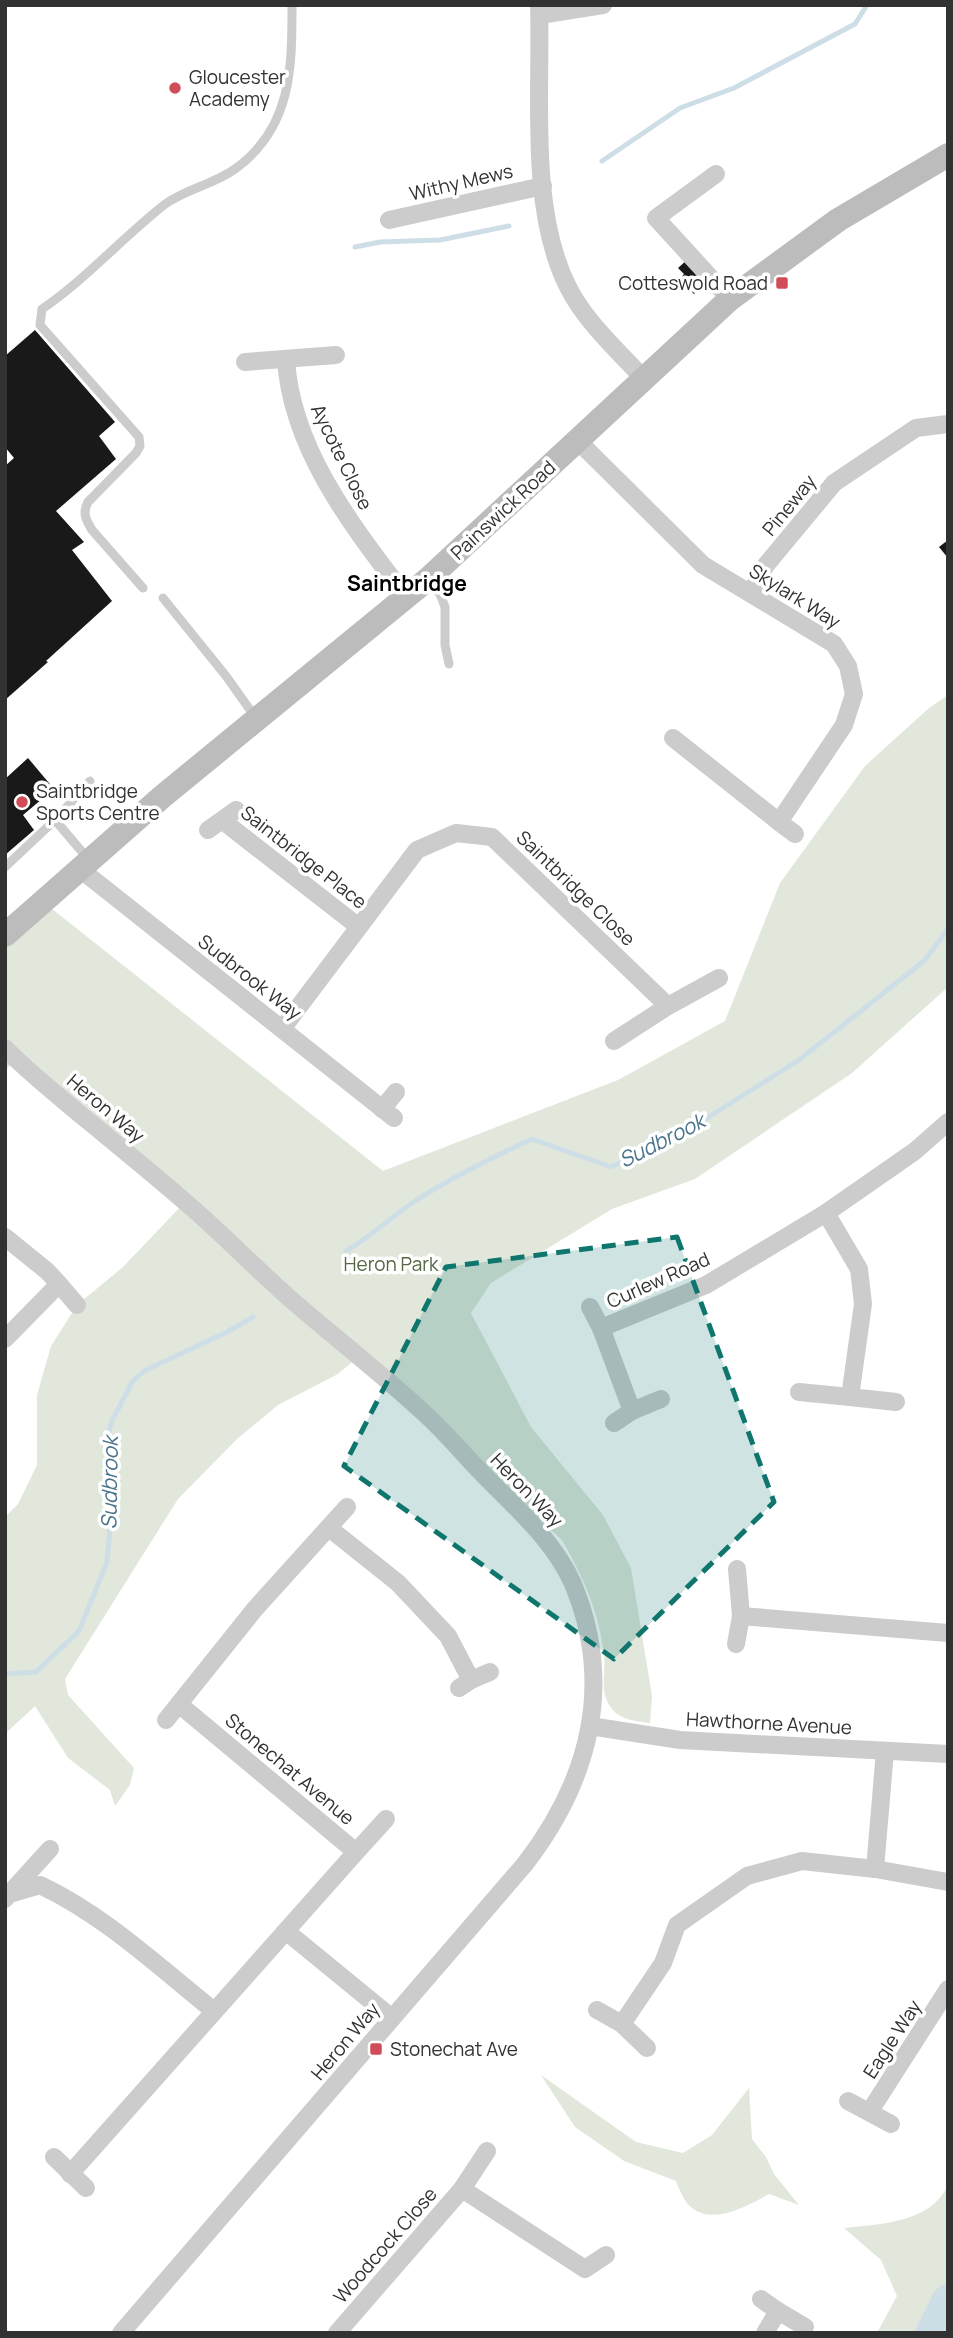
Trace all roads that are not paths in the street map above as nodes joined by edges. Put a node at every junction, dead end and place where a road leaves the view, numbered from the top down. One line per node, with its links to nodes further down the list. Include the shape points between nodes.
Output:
1 (292, 5): 16 (lane, via 287,92 262,141 235,169 167,203 42,309 39,317 40,325 139,437 136,453 88,502 85,513 92,530)
2 (603, 5): 3 (street)
3 (540, 10): 6 (street)
4 (948, 155): 8 (main road, Painswick Road, via 838,220)
5 (716, 174): 8 (street, via 656,218)
6 (543, 186): 7 (street, Withy Mews); 12 (street, via 551,244 569,289)
7 (389, 220)
8 (730, 299): 12 (main road, Painswick Road)
9 (336, 355): 10 (street)
10 (286, 360): 11 (street); 19 (street, Aycote Close, via 294,409 318,466 353,527)
11 (245, 362)
12 (643, 378): 14 (main road, Painswick Road)
13 (948, 424): 17 (street, Pineway, via 916,428 834,483 766,565)
14 (578, 441): 15 (main road, Painswick Road); 17 (street, Skylark Way, via 703,565)
15 (428, 579): 19 (main road, Painswick Road); 20 (lane, via 445,607 444,645)
16 (143, 587)
17 (751, 592): 26 (street, Skylark Way, via 834,644 848,666 854,694 844,725)
18 (163, 598): 21 (lane)
19 (407, 598): 21 (main road, Painswick Road)
20 (449, 664)
21 (256, 719): 28 (main road, Painswick Road)
22 (673, 738): 26 (street)
23 (90, 781): 24 (lane)
24 (55, 820): 28 (lane); 29 (lane)
25 (222, 821): 30 (street, Saintbridge Place)
26 (779, 822): 27 (street)
27 (795, 834)
28 (85, 865): 31 (main road, Painswick Road); 34 (street, Sudbrook Way)
29 (5, 867)
30 (359, 927): 33 (street, Saintbridge Close, via 416,850 456,833 492,836); 34 (street, Saintbridge Close)
31 (5, 935)
32 (719, 978): 33 (street)
33 (668, 1006): 35 (street)
34 (282, 1029): 37 (street, Sudbrook Way, via 388,1113)
35 (614, 1041)
36 (9, 1059): 61 (street, Heron Way, via 185,1201 425,1413 553,1547 586,1621 593,1659)
37 (396, 1092)
38 (948, 1122): 39 (street, Curlew Road, via 915,1151)
39 (825, 1213): 44 (street, Curlew Road, via 706,1285); 47 (street, via 859,1269 863,1304)
40 (5, 1237): 41 (street)
41 (59, 1284): 42 (street); 45 (street)
42 (77, 1305)
43 (590, 1307): 44 (street)
44 (601, 1328): 50 (street, Curlew Road)
45 (5, 1339)
46 (799, 1392): 47 (street)
47 (850, 1397): 49 (street)
48 (661, 1399): 50 (street)
49 (896, 1402)
50 (632, 1411): 51 (street)
51 (614, 1423)
52 (347, 1507): 53 (street)
53 (329, 1528): 58 (street, via 398,1583 448,1636 465,1684); 59 (street, via 254,1610)
54 (737, 1569): 55 (street)
55 (741, 1616): 56 (street); 57 (street)
56 (948, 1633)
57 (736, 1644)
58 (490, 1672)
59 (180, 1705): 60 (street); 66 (street, Stonechat Avenue)
60 (166, 1720)
61 (590, 1726): 62 (street, Hawthorne Avenue, via 680,1740); 74 (street, Heron Way, via 581,1763 549,1833)
62 (885, 1751): 63 (street, Hawthorne Avenue); 67 (street)
63 (948, 1754)
64 (386, 1819): 66 (street)
65 (50, 1849): 69 (street)
66 (356, 1852): 70 (street, Stonechat Avenue)
67 (875, 1869): 68 (street); 75 (street, via 802,1861 747,1876 677,1925 663,1963)
68 (948, 1882)
69 (7, 1897): 73 (street, via 40,1885 57,1893 115,1932)
70 (287, 1932): 73 (street, Stonechat Avenue); 74 (street)
71 (948, 1989): 78 (street, Eagle Way)
72 (597, 2010): 75 (street)
73 (214, 2011): 82 (street, Stonechat Avenue)
74 (392, 2018): 89 (street, Heron Way)
75 (622, 2024): 76 (street)
76 (647, 2048)
77 (848, 2101): 78 (street, Eagle Way)
78 (870, 2111): 79 (street, Eagle Way)
79 (891, 2124)
80 (487, 2151): 84 (street)
81 (54, 2158): 82 (street)
82 (70, 2174): 83 (street)
83 (86, 2188)
84 (462, 2189): 85 (street, Woodcock Close, via 585,2269); 90 (street, Woodcock Close)
85 (606, 2255)
86 (761, 2299): 87 (street)
87 (778, 2311): 88 (street); 91 (street)
88 (805, 2327)
89 (121, 2333)
90 (337, 2333)
91 (765, 2333)

